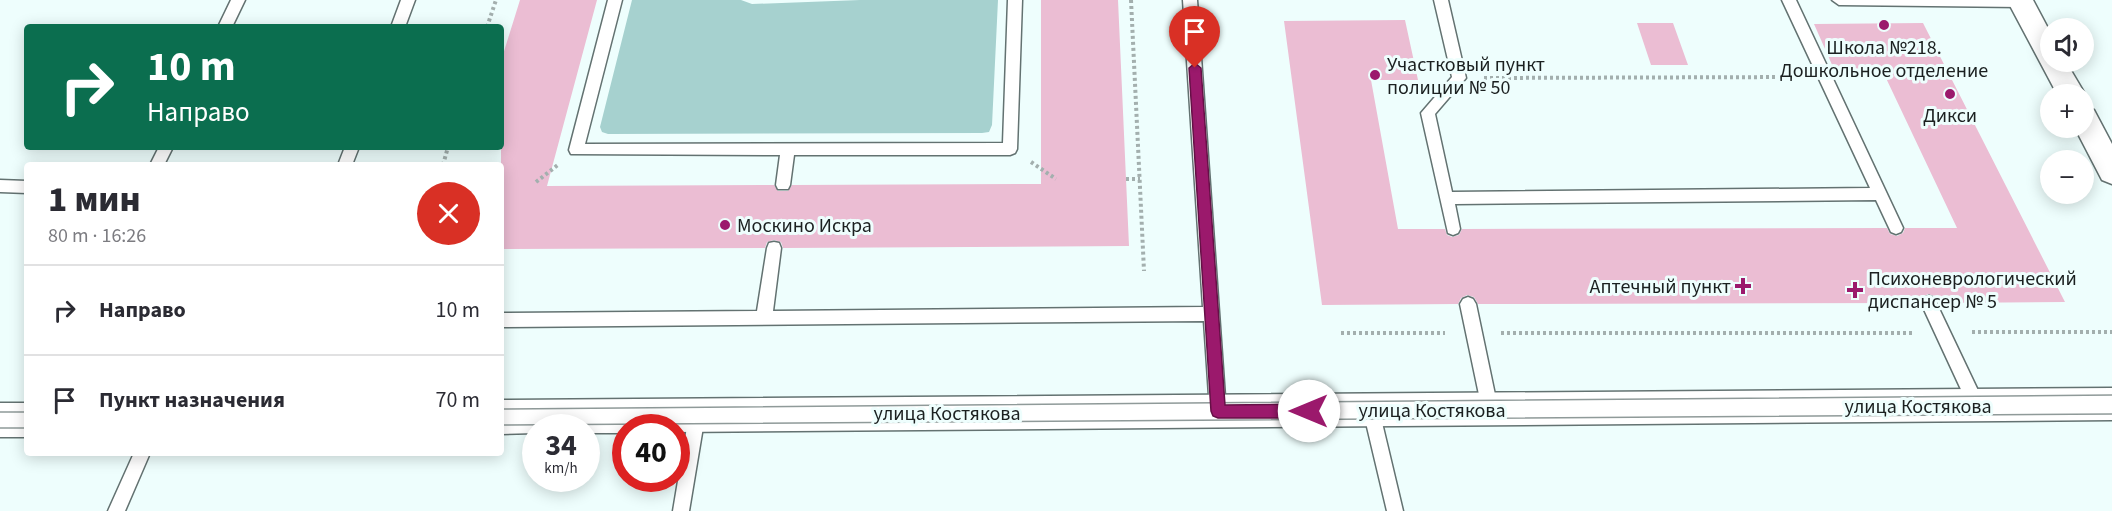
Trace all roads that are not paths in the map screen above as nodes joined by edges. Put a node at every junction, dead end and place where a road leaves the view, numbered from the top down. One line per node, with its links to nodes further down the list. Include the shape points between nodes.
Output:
1 (238, 0): 10 (lane)
2 (408, 0): 11 (lane)
3 (615, 0): 14 (lane, via 576,150)
4 (1015, 0): 14 (lane, via 1010,148)
5 (1190, 0): 26 (lane)
6 (1441, 0): 20 (lane, via 1459,78 1428,113)
7 (1789, 0): 19 (lane)
8 (1839, 0): 9 (lane)
9 (2021, 1): 12 (street)
10 (226, 24)
11 (399, 24)
12 (2040, 37)
13 (2094, 137): 15 (street)
14 (788, 149): 16 (lane)
15 (2112, 172)
16 (783, 185)
17 (0, 186): 18 (lane)
18 (24, 187)
19 (1880, 194): 20 (lane); 21 (lane)
20 (1446, 198): 22 (lane)
21 (1896, 228)
22 (1452, 229)
23 (774, 248): 27 (lane)
24 (1929, 303): 30 (lane)
25 (1468, 304): 31 (lane)
26 (1212, 314): 27 (lane); 33 (lane)
27 (764, 318): 28 (lane)
28 (504, 320)
29 (2112, 404): 30 (street, улица Костякова)
30 (1977, 406): 31 (street, улица Костякова)
31 (1490, 409): 32 (street, улица Костякова)
32 (1371, 410): 33 (street, улица Костякова); 41 (lane)
33 (1218, 411): 34 (street, улица Костякова)
34 (697, 415): 35 (street, улица Костякова); 40 (lane)
35 (504, 417)
36 (0, 420): 37 (street)
37 (24, 420)
38 (141, 456): 39 (lane)
39 (116, 511)
40 (681, 511)
41 (1395, 511)

